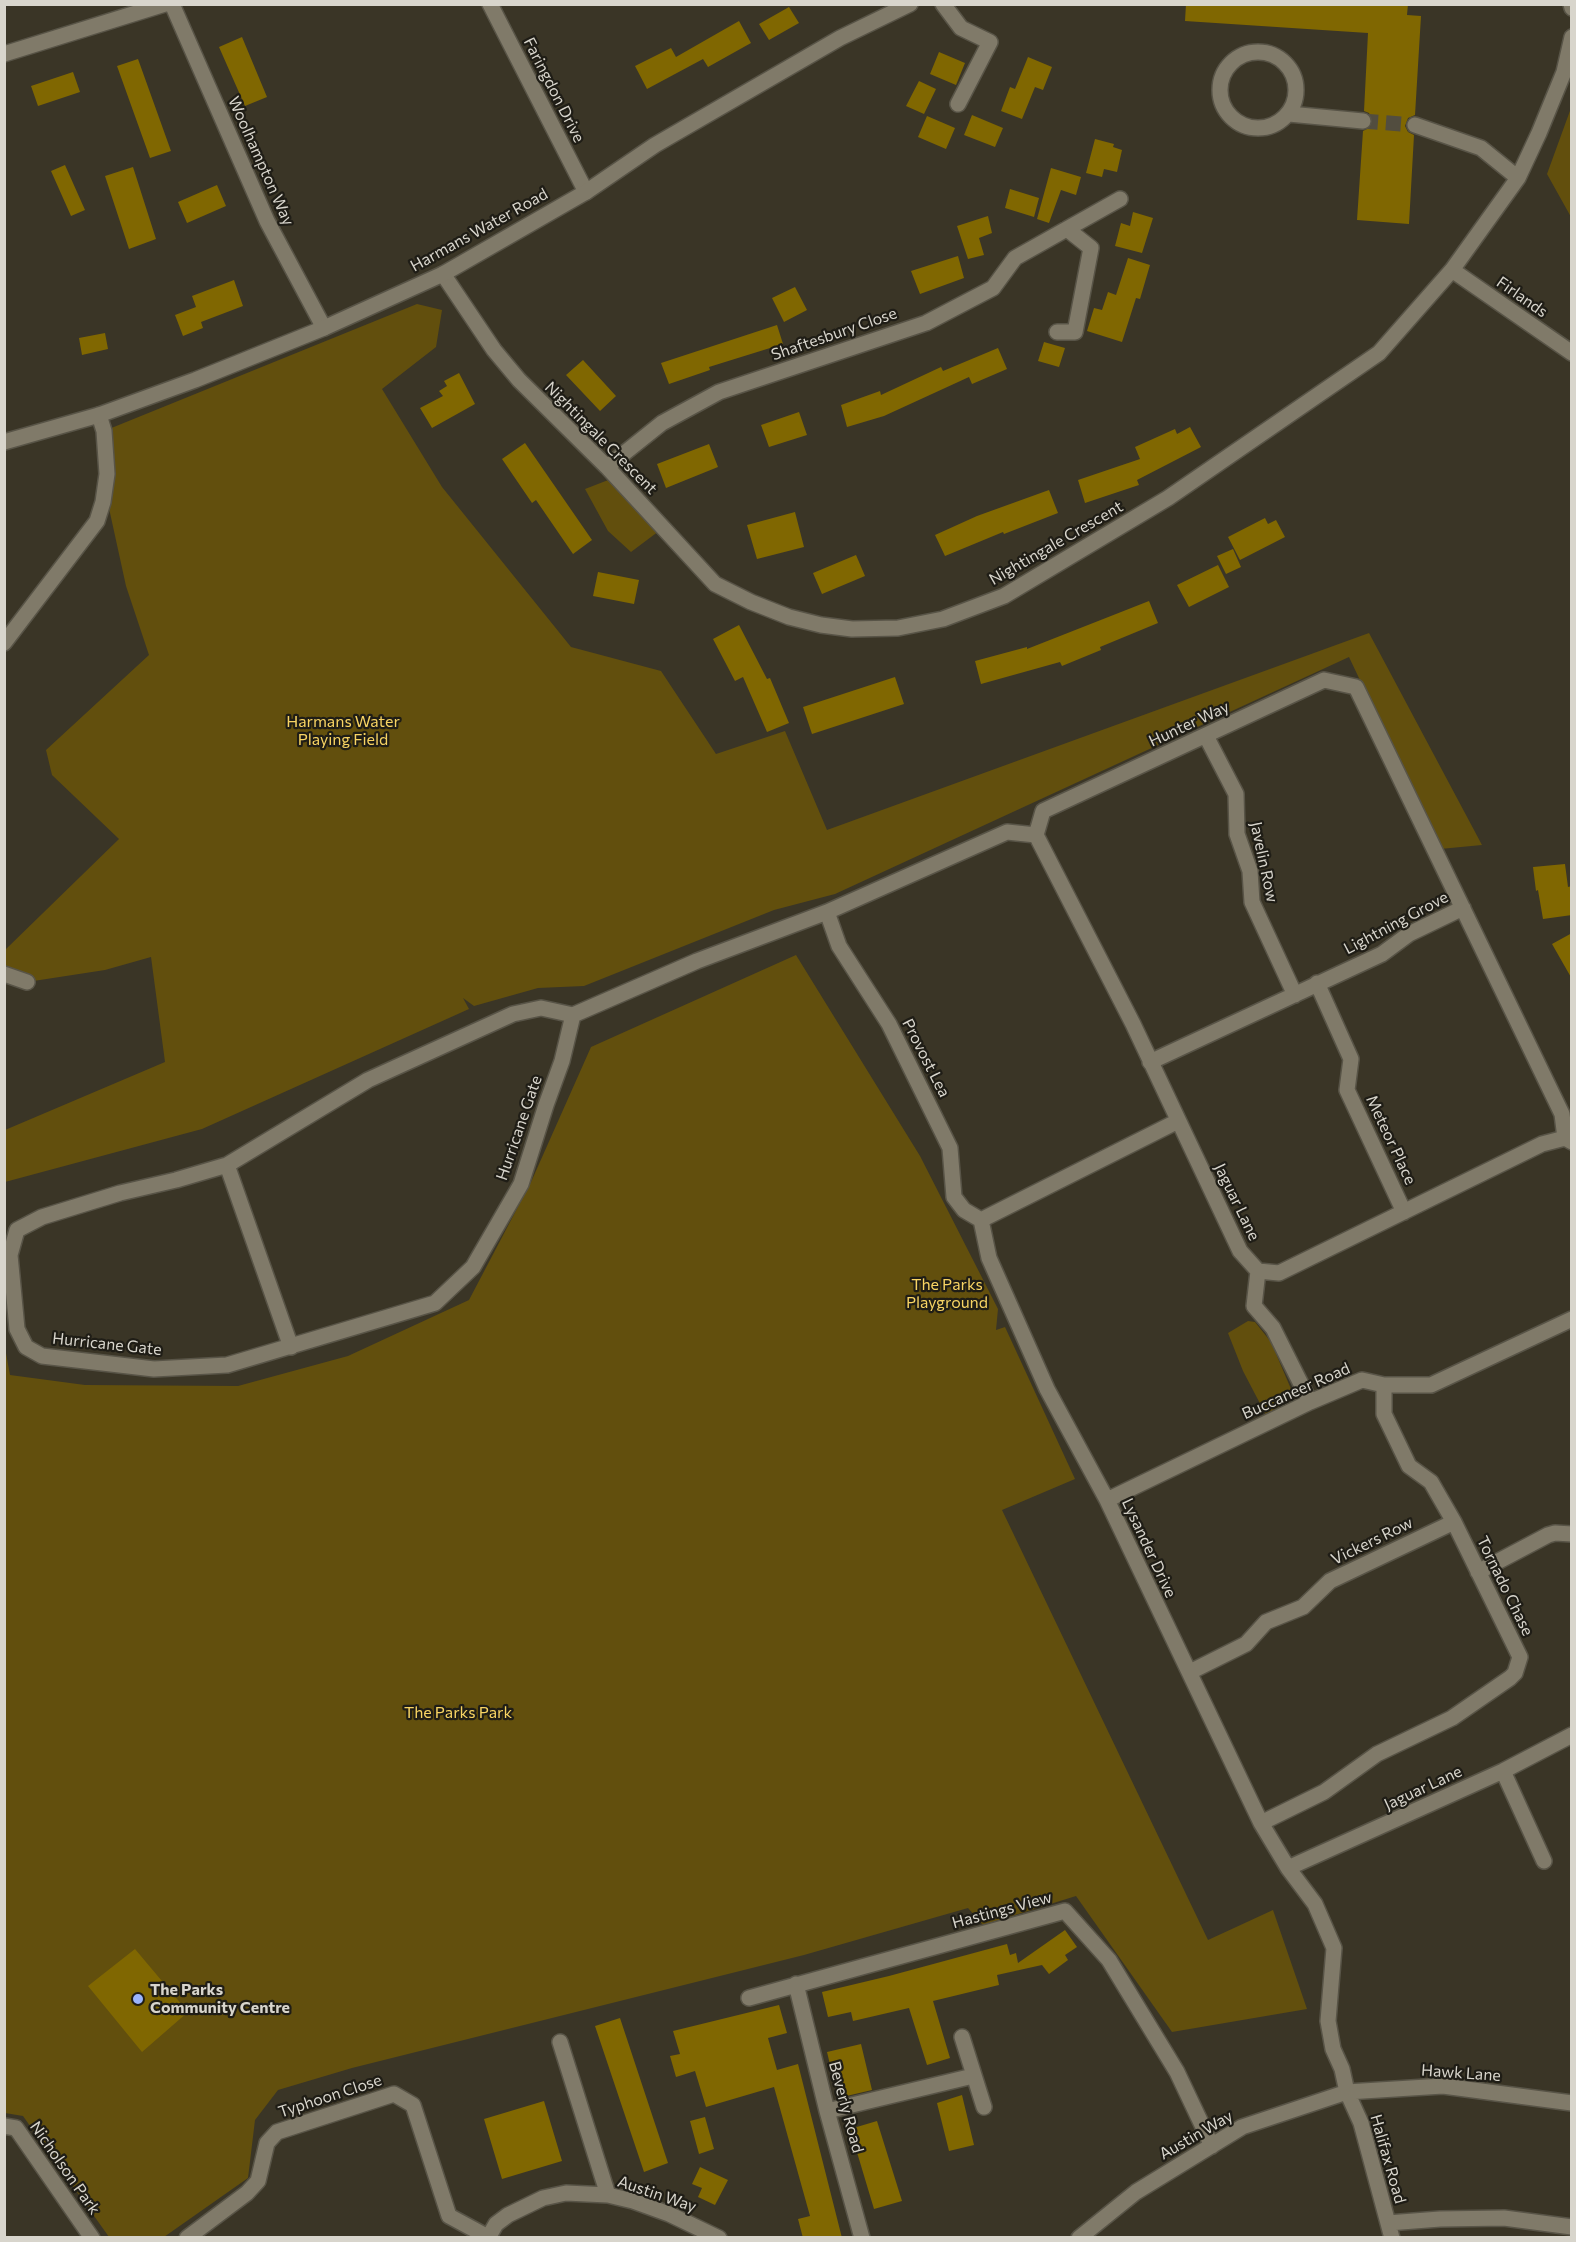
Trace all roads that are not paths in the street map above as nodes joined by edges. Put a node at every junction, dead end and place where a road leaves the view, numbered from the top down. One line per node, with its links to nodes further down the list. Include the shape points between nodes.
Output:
1 (165, 4): 7 (street)
2 (172, 4): 18 (street, Woolhampton Way, via 267,221)
3 (490, 4): 13 (street, Faringdon Drive)
4 (910, 4): 13 (street, Harmans Water Road, via 830,44 655,145)
5 (943, 4): 8 (street, via 961,28 990,42)
6 (1572, 37): 12 (street, Nightingale Crescent, via 1564,72)
7 (4, 54)
8 (958, 104)
9 (1289, 114): 9 (street, via 1272,126 1259,129 1234,121 1220,99 1221,80 1229,63 1251,52 1263,52 1285,63 1296,85); 10 (street)
10 (1363, 121)
11 (1415, 125): 12 (street, via 1481,148)
12 (1518, 178): 16 (street, Nightingale Crescent)
13 (586, 192): 17 (street, Harmans Water Road)
14 (1120, 199): 15 (street, Shaftesbury Close)
15 (1067, 230): 19 (street, via 1091,248 1075,332); 23 (street, Shaftesbury Close, via 1015,258 993,288 926,323 719,392 662,423)
16 (1452, 270): 20 (street, Firlands); 23 (street, Nightingale Crescent, via 1379,353 1168,498 1004,596 943,619 898,628 852,629 821,626 751,602 715,584)
17 (443, 274): 18 (street, Harmans Water Road); 23 (street, Nightingale Crescent, via 512,373)
18 (324, 328): 21 (street, Harmans Water Road)
19 (1057, 332)
20 (1572, 353)
21 (99, 414): 22 (street, Harmans Water Road); 24 (street, via 107,474 97,521)
22 (4, 442)
23 (607, 467)
24 (4, 643)
25 (1206, 736): 26 (street, Hunter Way, via 1043,811); 27 (street, Hunter Way, via 1324,680 1356,687); 32 (street, Javelin Row, via 1236,794 1237,834 1250,872 1252,902)
26 (1036, 835): 28 (street, via 1007,832); 34 (street, Jaguar Lane)
27 (1463, 908): 31 (street, Lightning Grove, via 1409,934 1382,954); 36 (street, Lightning Grove, via 1562,1114)
28 (827, 912): 33 (street); 39 (street, Provost Lea, via 839,946 889,1024 950,1148 954,1197 964,1210)
29 (4, 974): 30 (street)
30 (27, 982)
31 (1317, 983): 32 (street, Lightning Grove); 38 (street, Meteor Place, via 1351,1059 1347,1090)
32 (1294, 994): 34 (street, Lightning Grove)
33 (573, 1014): 37 (street, Hurricane Gate, via 541,1008 513,1014 368,1080); 42 (street, Hurricane Gate, via 562,1061 521,1184 474,1267 435,1303)
34 (1150, 1062): 35 (street, Jaguar Lane)
35 (1178, 1121): 39 (street); 40 (street, Jaguar Lane, via 1239,1251)
36 (1568, 1140): 38 (street, via 1542,1144)
37 (227, 1165): 42 (street); 42 (street, Hurricane Gate, via 108,1196 42,1217 16,1230 10,1255 17,1329 26,1347 42,1356 154,1369 227,1365)
38 (1404, 1212): 40 (street, via 1279,1272)
39 (981, 1220): 45 (street, Lysander Drive, via 989,1258 1032,1356)
40 (1258, 1271): 44 (street, via 1254,1305 1273,1328)
41 (1572, 1319): 43 (street, Buccaneer Road, via 1431,1385)
42 (291, 1347)
43 (1384, 1385): 44 (street, Buccaneer Road, via 1362,1380); 46 (street, Tornado Chase, via 1384,1414 1409,1466 1431,1482)
44 (1310, 1402): 45 (street, Buccaneer Road)
45 (1107, 1500): 49 (street, Lysander Drive)
46 (1454, 1522): 48 (street, Tornado Chase); 49 (street, Vickers Row, via 1330,1581 1303,1607 1266,1622 1246,1644)
47 (1572, 1534): 48 (street, via 1548,1535)
48 (1478, 1572): 52 (street, Tornado Chase, via 1520,1657 1515,1673 1452,1718 1377,1754 1324,1792)
49 (1190, 1672): 52 (street, Lysander Drive)
50 (1572, 1735): 51 (street, Jaguar Lane)
51 (1503, 1771): 53 (street); 54 (street, Jaguar Lane)
52 (1261, 1823): 54 (street, Lysander Drive)
53 (1544, 1861)
54 (1288, 1868): 60 (street, Lysander Drive, via 1315,1904 1334,1948 1328,2021)
55 (796, 1984): 56 (street, Hastings View); 63 (street, Beverly Road); 65 (street, Hastings View, via 1065,1911 1109,1960 1177,2072)
56 (749, 1998)
57 (962, 2037): 59 (street)
58 (560, 2042): 66 (street)
59 (973, 2076): 62 (street); 63 (street)
60 (1347, 2092): 61 (street, Hawk Lane, via 1443,2086); 65 (street, Austin Way, via 1242,2127); 68 (street, Halifax Road, via 1361,2123)
61 (1572, 2103)
62 (984, 2107)
63 (827, 2111): 73 (street, Beverly Road)
64 (4, 2126): 70 (street, Nicholson Park, via 16,2128)
65 (1212, 2146): 74 (street, Austin Way, via 1136,2192)
66 (608, 2195): 69 (street, Austin Way, via 566,2193 543,2198 508,2215); 72 (street, Austin Way, via 669,2214)
67 (1572, 2227): 68 (street, via 1504,2218 1440,2219)
68 (1390, 2230)
69 (488, 2237): 71 (street, Typhoon Close, via 449,2216 413,2105 394,2094 277,2132 267,2143 258,2181)
70 (92, 2238)
71 (187, 2238)
72 (719, 2238)
73 (862, 2238)
74 (1079, 2238)

